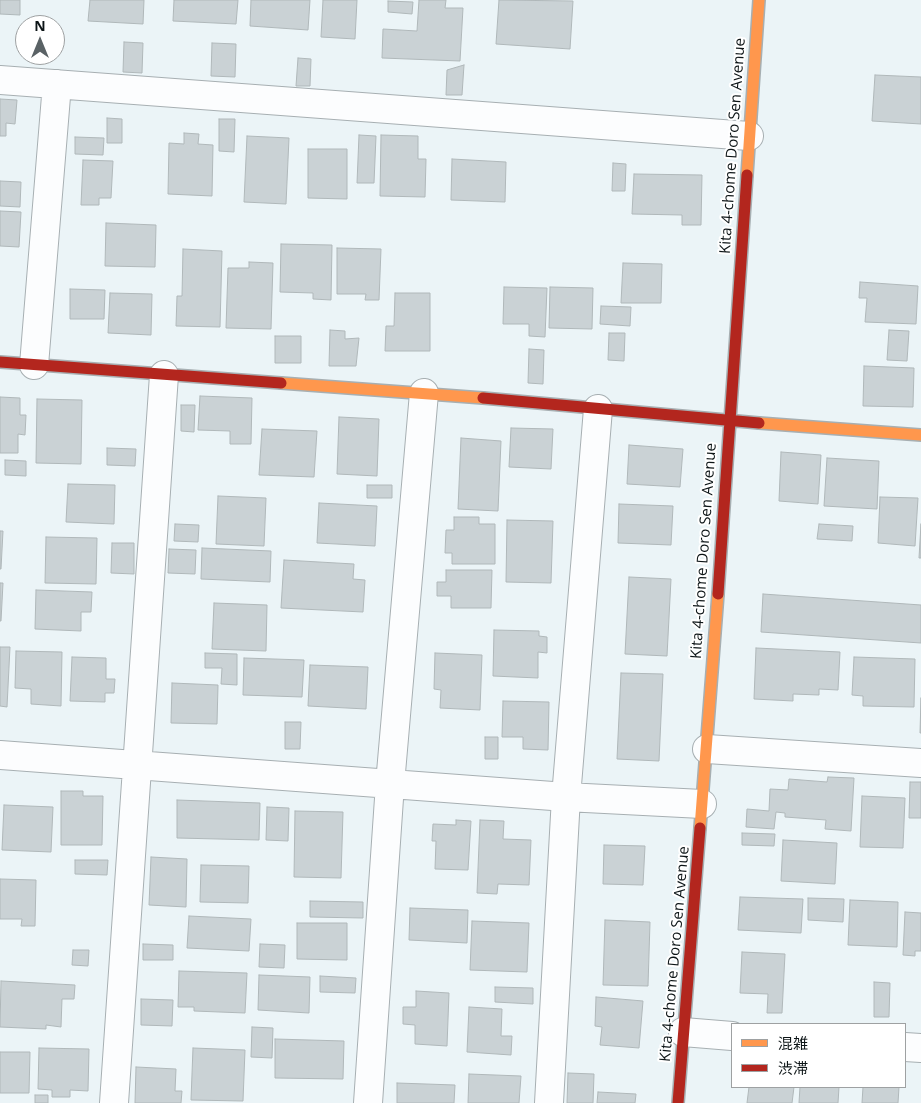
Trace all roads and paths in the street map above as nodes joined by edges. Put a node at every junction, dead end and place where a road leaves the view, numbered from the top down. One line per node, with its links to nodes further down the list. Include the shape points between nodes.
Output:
1 (759, 0): 4 (street, Kita 4-chome Doro Sen Avenue)
2 (0, 80): 3 (street)
3 (57, 84): 4 (street); 6 (street)
4 (749, 136): 10 (street, Kita 4-chome Doro Sen Avenue)
5 (0, 362): 6 (street)
6 (34, 365): 7 (street)
7 (164, 376): 8 (street); 15 (street)
8 (424, 393): 9 (street); 16 (street)
9 (598, 409): 10 (street); 17 (street)
10 (728, 421): 11 (street); 12 (street, Kita 4-chome Doro Sen Avenue)
11 (921, 435)
12 (706, 749): 14 (street); 18 (street, Kita 4-chome Doro Sen Avenue)
13 (0, 755): 15 (street)
14 (921, 763)
15 (138, 766): 16 (street); 23 (street)
16 (390, 784): 17 (street); 24 (street)
17 (566, 797): 18 (street); 25 (street)
18 (702, 804): 19 (street, Kita 4-chome Doro Sen Avenue)
19 (684, 1032): 20 (street); 26 (street, Kita 4-chome Doro Sen Avenue)
20 (731, 1036)
21 (906, 1047): 22 (street)
22 (921, 1048)
23 (114, 1103)
24 (368, 1103)
25 (549, 1103)
26 (678, 1103)

